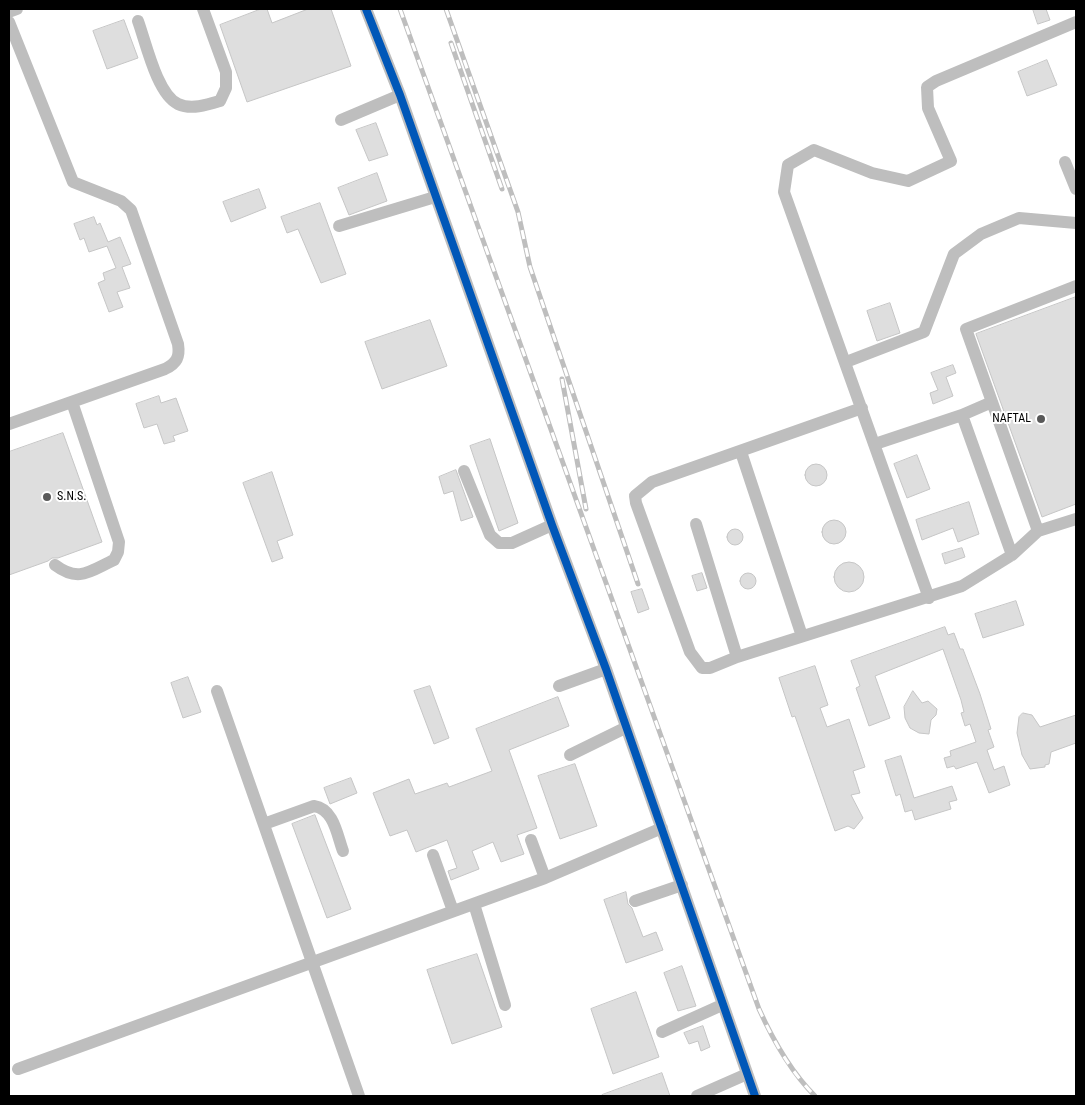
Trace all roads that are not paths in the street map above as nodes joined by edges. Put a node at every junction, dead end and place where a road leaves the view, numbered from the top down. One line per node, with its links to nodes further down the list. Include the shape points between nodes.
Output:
1 (17, 9): 4 (street)
2 (203, 9): 5 (street, via 226,72 226,88 220,101 202,107 178,104 164,91)
3 (366, 9): 8 (street)
4 (9, 12)
5 (138, 21)
6 (9, 22): 17 (street, via 73,182 121,201 131,210 180,354 175,364)
7 (1076, 22): 16 (street, via 927,87 928,108 952,161 908,181 872,173 814,150 788,164 784,192)
8 (400, 95): 9 (street); 12 (street)
9 (340, 120)
10 (1065, 162): 11 (street)
11 (1076, 189)
12 (435, 197): 14 (street); 27 (street)
13 (1076, 223): 16 (street, via 1019,218 981,234 954,254 924,332)
14 (339, 226)
15 (1076, 286): 18 (street, via 966,329)
16 (846, 362): 19 (street)
17 (72, 402): 21 (street); 30 (street, via 119,542 118,552 114,560 83,574 67,574)
18 (992, 402): 20 (street); 28 (street)
19 (862, 408): 22 (street); 23 (street)
20 (962, 415): 22 (street); 29 (street)
21 (9, 424)
22 (875, 444): 31 (street)
23 (741, 452): 32 (street); 33 (street, via 652,482 635,496 696,663 702,668 710,668)
24 (464, 471): 27 (street, via 490,536 499,543 512,543)
25 (1076, 519): 28 (street)
26 (696, 524): 33 (street)
27 (552, 525): 34 (street)
28 (1038, 531): 29 (street)
29 (1012, 555): 31 (street, via 962,586)
30 (55, 565)
31 (929, 598): 32 (street)
32 (802, 636): 33 (street)
33 (737, 658)
34 (606, 669): 35 (street); 37 (street)
35 (559, 686)
36 (217, 690): 39 (street)
37 (625, 728): 38 (street); 40 (street)
38 (570, 754)
39 (264, 824): 42 (street, via 314,806 323,808 329,813); 49 (street)
40 (662, 828): 44 (street); 45 (street)
41 (531, 840): 44 (street)
42 (343, 852)
43 (433, 855): 48 (street)
44 (545, 878): 47 (street)
45 (682, 885): 46 (street); 51 (street)
46 (635, 901)
47 (474, 904): 48 (street); 50 (street)
48 (453, 911): 49 (street)
49 (313, 962): 53 (street); 55 (street)
50 (505, 1005)
51 (722, 1005): 52 (street); 54 (street)
52 (662, 1032)
53 (18, 1069)
54 (747, 1074): 56 (street); 57 (street)
55 (359, 1096)
56 (697, 1096)
57 (755, 1096)

